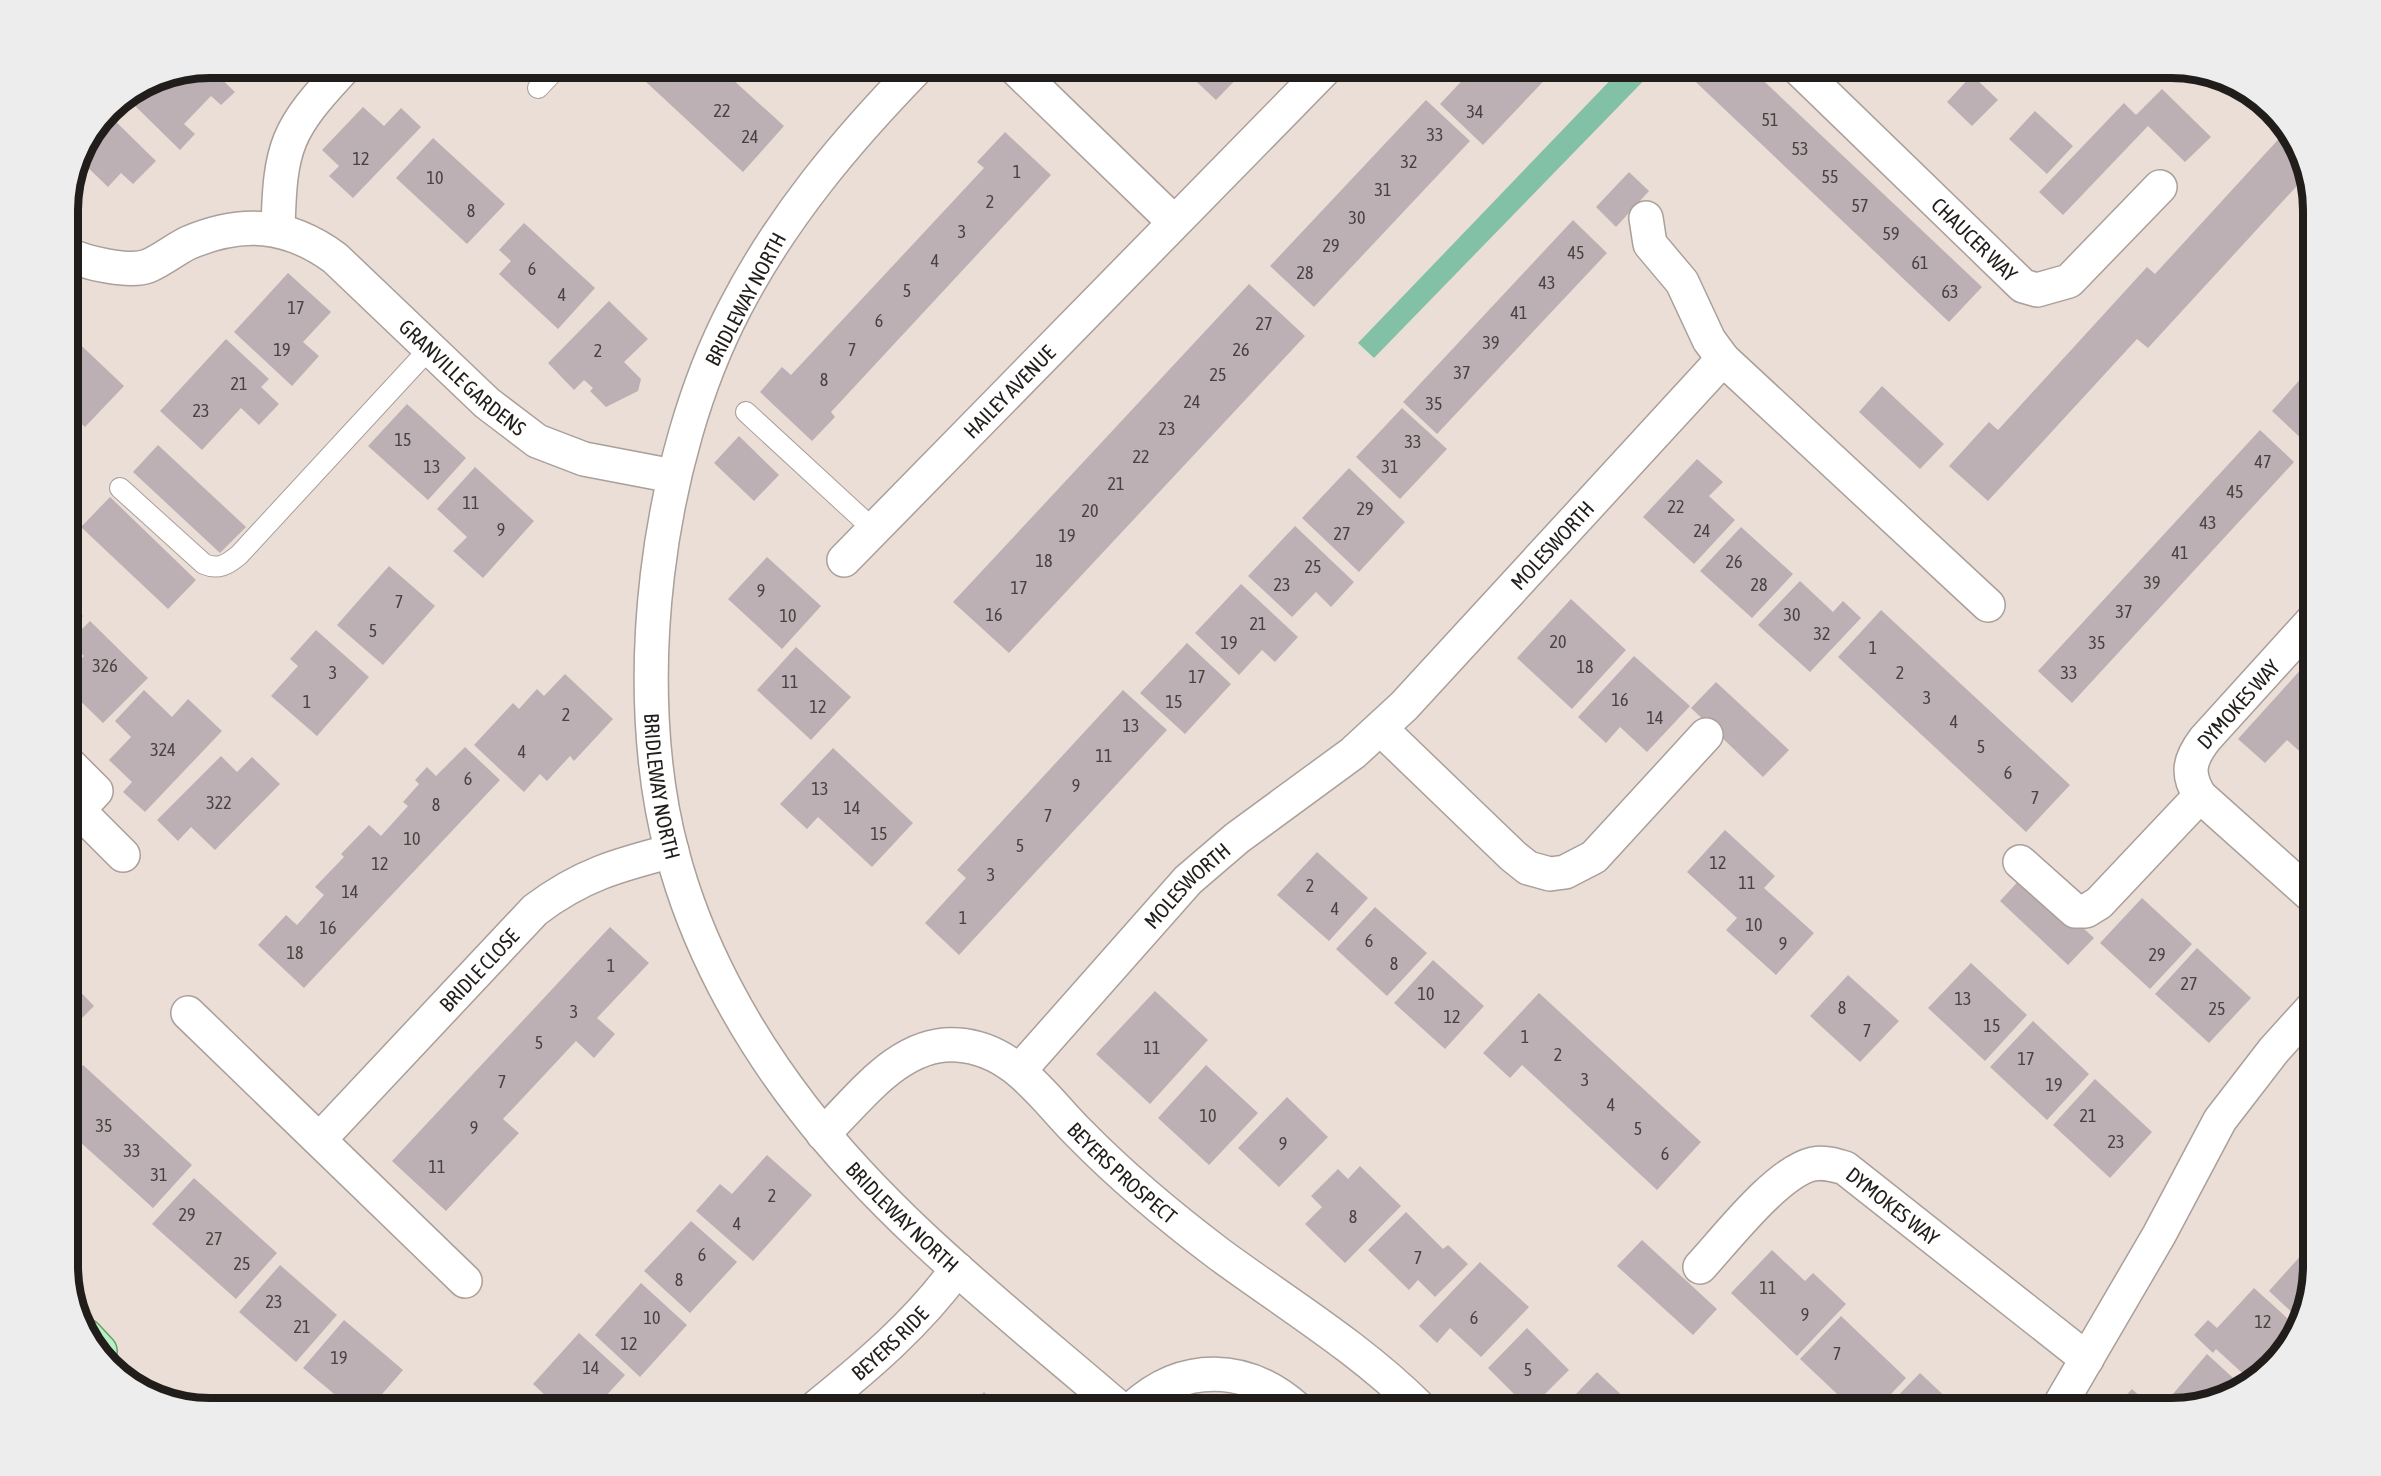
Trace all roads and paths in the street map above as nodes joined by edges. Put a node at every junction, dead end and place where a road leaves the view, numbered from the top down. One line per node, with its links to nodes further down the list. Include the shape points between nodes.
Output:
1 (335, 78): 11 (street, via 305,110 289,139 281,169)
2 (548, 78): 7 (lane)
3 (908, 78): 16 (street, BRIDLEWAY NORTH, via 827,166 758,267 709,362 689,415)
4 (1025, 78): 10 (street)
5 (1316, 78): 10 (street, HAILEY AVENUE)
6 (1808, 78): 8 (street, CHAUCER WAY, via 2023,286 2037,290 2069,281)
7 (538, 88)
8 (2160, 188)
9 (1646, 218): 14 (street, via 1650,244 1682,282 1709,340)
10 (1174, 222): 18 (street, HAILEY AVENUE)
11 (278, 230): 12 (street, GRANVILLE GARDENS, via 236,228 212,234 134,269); 13 (street, GRANVILLE GARDENS, via 318,246 334,258)
12 (78, 259)
13 (430, 348): 16 (street, GRANVILLE GARDENS, via 487,403 537,441 584,459); 17 (lane, via 226,565 213,568 204,564)
14 (1723, 359): 20 (street); 22 (street, MOLESWORTH)
15 (746, 412): 18 (lane)
16 (673, 476): 26 (street, BRIDLEWAY NORTH, via 657,583 652,695 662,804)
17 (120, 488)
18 (873, 529): 19 (street, HAILEY AVENUE)
19 (843, 560)
20 (1988, 605)
21 (2303, 631): 24 (street, DYMOKES WAY, via 2196,752 2189,768)
22 (1381, 729): 23 (street, via 1512,856 1528,868 1550,874 1565,872 1594,857); 32 (street, MOLESWORTH, via 1229,844 1188,880)
23 (1706, 735)
24 (2200, 796): 28 (street, via 2099,903 2086,911 2075,911); 29 (street, DYMOKES WAY)
25 (80, 807): 27 (street)
26 (672, 851): 33 (street, BRIDLEWAY NORTH, via 700,931 729,992 764,1052); 34 (street, BRIDLE CLOSE, via 606,869 576,882 535,910)
27 (123, 855)
28 (2020, 862)
29 (2303, 888)
30 (188, 1013): 34 (street)
31 (2303, 1018): 38 (street, via 2220,1120)
32 (1020, 1070): 33 (street, BEYERS PROSPECT, via 977,1047 956,1044 914,1052 880,1078); 43 (street, BEYERS PROSPECT, via 1140,1190 1219,1254 1342,1341)
33 (823, 1134): 36 (street, BRIDLEWAY NORTH)
34 (320, 1139): 37 (street)
35 (1700, 1267): 38 (street, DYMOKES WAY, via 1788,1174 1829,1163 1845,1168)
36 (957, 1269): 39 (street, BEYERS RIDE, via 906,1328); 40 (street, BRIDLEWAY NORTH)
37 (465, 1281)
38 (2087, 1359): 44 (street)
39 (826, 1398)
40 (1107, 1398)
41 (1144, 1398): 42 (street, via 1201,1374 1255,1381)
42 (1284, 1398)
43 (1408, 1398)
44 (2064, 1398)

